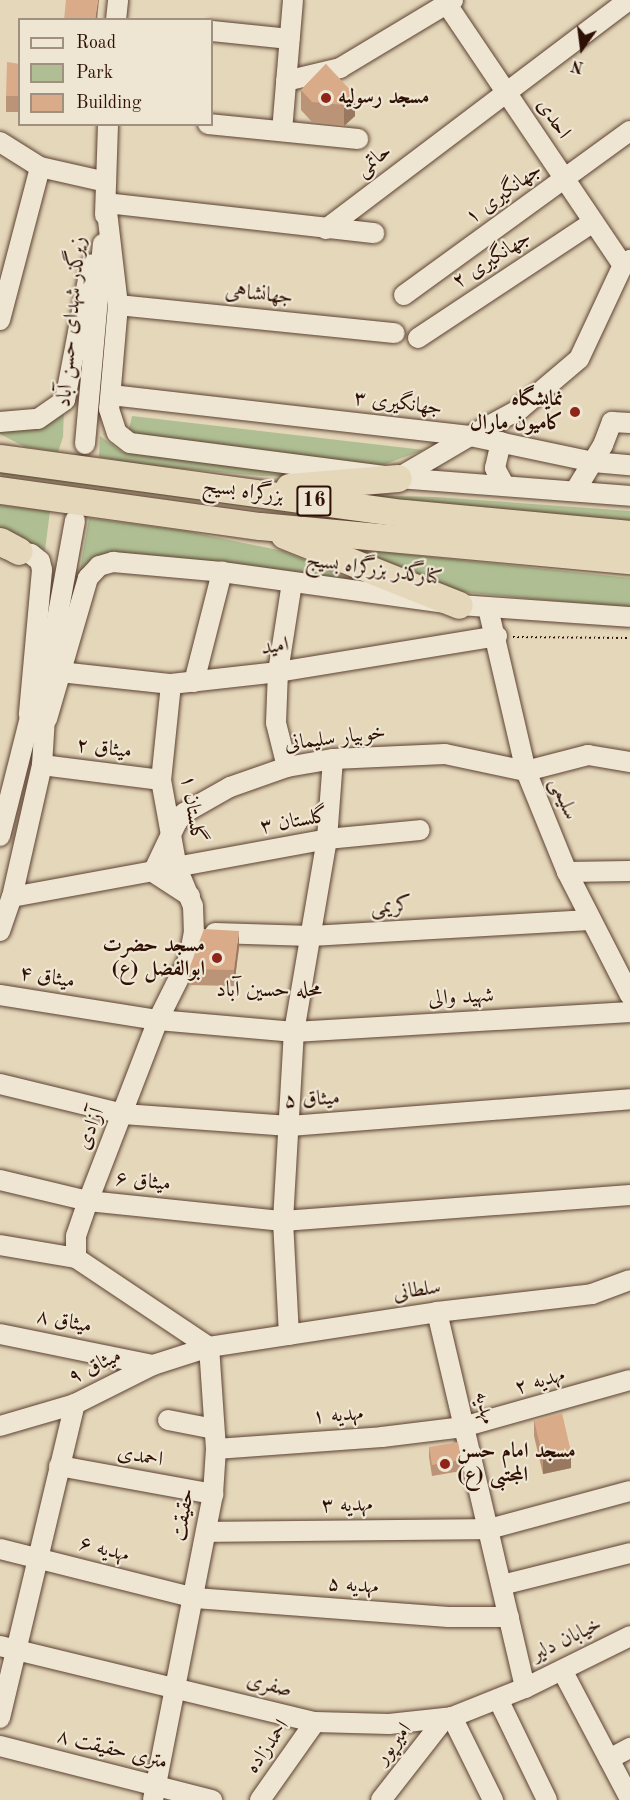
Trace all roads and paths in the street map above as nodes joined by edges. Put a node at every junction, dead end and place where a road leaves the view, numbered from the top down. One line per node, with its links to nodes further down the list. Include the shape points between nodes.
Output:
1 (118, 0): 5 (street)
2 (293, 0): 7 (street)
3 (629, 0): 9 (street, حاتمی)
4 (448, 1): 8 (street, via 340,68); 9 (street, احدی)
5 (116, 18)
6 (213, 31): 7 (street)
7 (290, 39): 8 (street)
8 (286, 81): 12 (street)
9 (505, 91): 17 (street, احدی); 21 (street, حاتمی)
10 (213, 124): 12 (street)
11 (108, 126): 18 (street)
12 (282, 131): 14 (street)
13 (630, 131): 17 (street, جهانگیری ۱)
14 (358, 140)
15 (0, 142): 16 (street)
16 (40, 167): 18 (street); 24 (street)
17 (565, 180): 20 (street, احدی); 25 (street, جهانگیری ۱)
18 (106, 182): 19 (street)
19 (106, 203): 21 (street); 26 (street); 31 (street, via 80,310 65,400 38,419); 35 (street, زیرگذر شهدای حسن آباد)
20 (593, 222): 23 (street, احدی); 29 (street, جهانگیری ۲)
21 (326, 229): 22 (street)
22 (374, 233)
23 (626, 263): 33 (street, via 579,359 520,409)
24 (6, 267): 27 (street)
25 (404, 295)
26 (118, 305): 28 (street, جهانشاهی); 30 (street)
27 (0, 320)
28 (395, 333)
29 (418, 338)
30 (111, 395): 33 (street, جهانگیری ۳); 39 (street, via 110,409 117,433 130,443)
31 (0, 422)
32 (630, 423): 37 (street, via 612,422)
33 (470, 436): 34 (street, جهانگیری ۳); 39 (street)
34 (501, 442): 37 (street, جهانگیری ۳); 40 (street, via 495,468)
35 (85, 444)
36 (0, 458): 42 (highway, بزرگراه بسیج / 16)
37 (593, 462): 38 (street, جهانگیری ۳); 43 (street)
38 (630, 465)
39 (398, 478): 40 (street); 42 (highway)
40 (504, 485): 43 (street)
41 (0, 490): 46 (highway, بزرگراه بسیج / 16)
42 (231, 491): 47 (highway, بزرگراه بسیج / 16)
43 (575, 491): 44 (street)
44 (630, 496)
45 (75, 520): 57 (street)
46 (260, 526): 49 (highway, بزرگراه بسیج / 16); 52 (highway)
47 (630, 534)
48 (6, 547): 61 (street, via 40,561 42,570)
49 (630, 560)
50 (222, 572): 51 (street, کنارگذر بزرگراه بسیج); 57 (street, کنارگذر بزرگراه بسیج, via 112,562 99,566 88,578); 59 (street)
51 (292, 583): 52 (street, کنارگذر بزرگراه بسیج); 58 (street)
52 (459, 605): 53 (street, کنارگذر بزرگراه بسیج)
53 (488, 608): 54 (street, کنارگذر بزرگراه بسیج); 55 (street, سلیمی)
54 (630, 617)
55 (497, 636): 56 (path); 58 (street, امید); 66 (street, سلیمی)
56 (630, 638)
57 (54, 670): 60 (street, امید); 61 (street)
58 (278, 672): 59 (street, امید); 65 (street, via 276,723)
59 (194, 682): 60 (street, امید)
60 (171, 684): 67 (street, گلستان ۱)
61 (38, 716): 64 (street); 69 (street)
62 (333, 759): 65 (street, خوبیار سلیمانی); 66 (street, خوبیار سلیمانی, via 446,754); 71 (street)
63 (630, 762): 66 (street, via 588,755)
64 (42, 765): 67 (street, میثاق ۲); 76 (street)
65 (287, 767): 70 (street, خوبیار سلیمانی, via 230,787 198,804 184,813)
66 (526, 771): 75 (street, سلیمی)
67 (161, 780): 70 (street, گلستان ۱)
68 (420, 830): 71 (street, گلستان ۳)
69 (0, 836)
70 (172, 836): 72 (street, گلستان ۱); 74 (street, خوبیار سلیمانی)
71 (327, 839): 72 (street, گلستان ۳); 81 (street)
72 (177, 868): 74 (street); 77 (street, آزادی)
73 (630, 870): 75 (street)
74 (153, 872): 76 (street); 77 (street)
75 (567, 872): 78 (street, سلیمی)
76 (12, 897): 79 (street)
77 (191, 897): 80 (street, آزادی)
78 (590, 920): 81 (street, کریمی); 82 (street, سلیمی)
79 (0, 931)
80 (194, 932): 81 (street, کریمی); 86 (street, آزادی, via 189,958)
81 (311, 936): 87 (street)
82 (621, 962): 84 (street, سلیمی)
83 (0, 995): 86 (street, میثاق ۴)
84 (630, 995)
85 (630, 1012): 87 (street, شهید والی)
86 (158, 1020): 87 (street, میثاق ۴); 90 (street, آزادی)
87 (294, 1032): 91 (street)
88 (0, 1084): 90 (street, میثاق ۵)
89 (630, 1099): 91 (street, میثاق ۵)
90 (123, 1114): 91 (street, میثاق ۵); 94 (street, آزادی)
91 (290, 1126): 95 (street)
92 (0, 1180): 94 (street, میثاق ۶)
93 (630, 1195): 95 (street, میثاق ۶)
94 (88, 1201): 95 (street, میثاق ۶); 97 (street, آزادی, via 76,1236)
95 (283, 1221): 101 (street)
96 (0, 1245): 97 (street)
97 (76, 1258): 102 (street)
98 (630, 1280): 99 (street, سلطانی, via 591,1294)
99 (437, 1312): 101 (street, سلطانی); 108 (street, مهدیه)
100 (0, 1334): 103 (street, میثاق ۸)
101 (289, 1335): 102 (street, سلطانی)
102 (209, 1347): 103 (street, میثاق ۹); 109 (street, حقیقت)
103 (153, 1365): 105 (street, میثاق ۹)
104 (630, 1380): 108 (street, مهدیه ۲)
105 (75, 1404): 107 (street, میثاق ۹); 110 (street)
106 (168, 1420): 109 (street, مهدیه ۱)
107 (0, 1426)
108 (463, 1427): 109 (street, مهدیه ۱, via 382,1437); 113 (street, مهدیه)
109 (215, 1439): 112 (street, حقیقت)
110 (58, 1466): 112 (street, احمدی); 117 (street)
111 (630, 1491): 113 (street, مهدیه ۳)
112 (213, 1494): 114 (street, حقیقت)
113 (489, 1529): 114 (street, مهدیه ۳); 118 (street, مهدیه)
114 (206, 1532): 119 (street, حقیقت)
115 (0, 1549): 117 (street, مهدیه ۶)
116 (630, 1553): 118 (street)
117 (37, 1557): 119 (street, مهدیه ۶); 122 (street)
118 (502, 1585): 120 (street, مهدیه)
119 (195, 1598): 120 (street, مهدیه ۵, via 448,1617); 124 (street, حقیقت)
120 (509, 1617): 125 (street, مهدیه)
121 (630, 1636): 123 (street, خیابان دلیر)
122 (8, 1648): 124 (street, صفری); 127 (street)
123 (562, 1670): 125 (street, خیابان دلیر); 132 (street)
124 (177, 1688): 129 (street, صفری); 133 (street, حقیقت)
125 (525, 1688): 126 (street, صفری)
126 (498, 1700): 128 (street, صفری); 139 (street)
127 (0, 1718)
128 (449, 1718): 129 (street, صفری, via 389,1724); 137 (street, امیرپور); 138 (street)
129 (315, 1722): 136 (street, احمدزاده)
130 (0, 1746): 133 (street, ۸ متری حقیقت)
131 (630, 1748): 132 (street)
132 (609, 1759): 134 (street)
133 (155, 1793): 135 (street, ۸ متری حقیقت)
134 (630, 1799)
135 (212, 1800)
136 (260, 1800)
137 (381, 1800)
138 (493, 1800)
139 (547, 1800)

